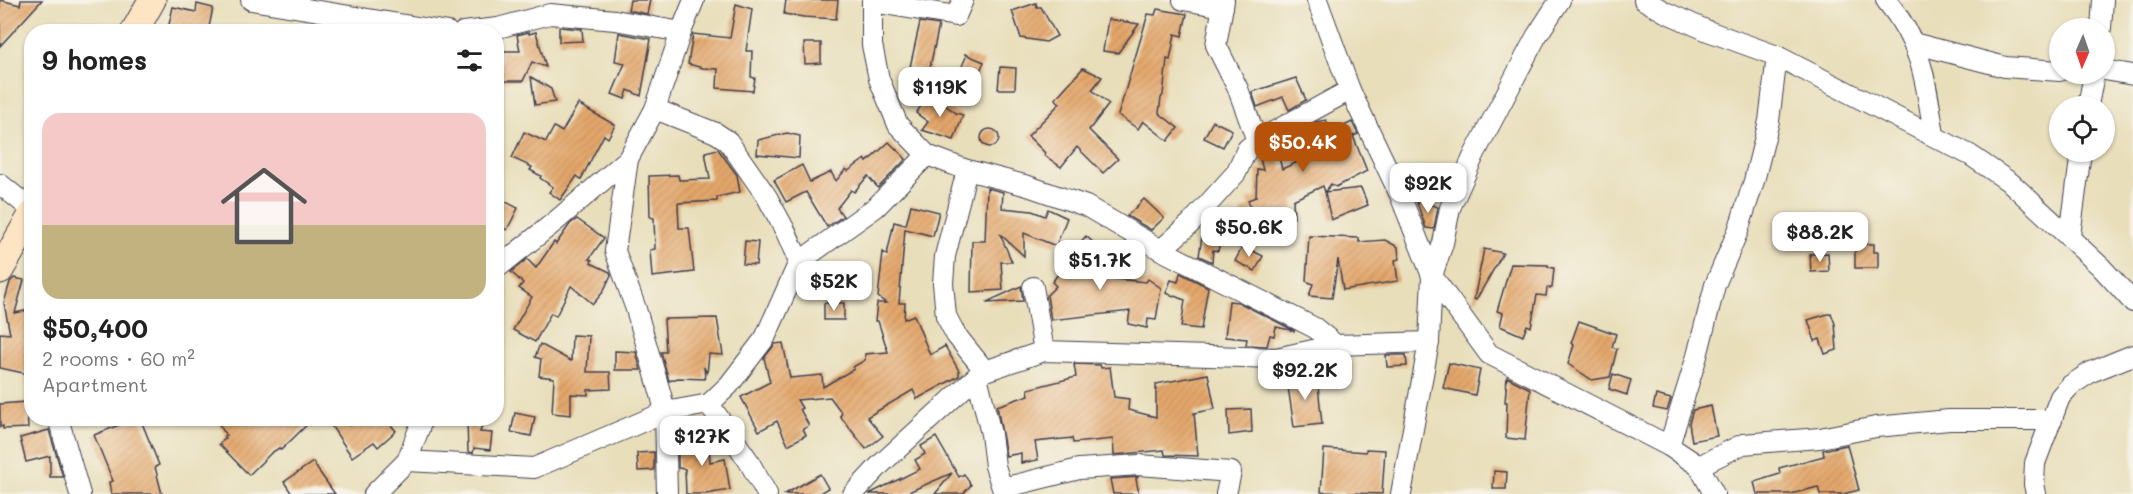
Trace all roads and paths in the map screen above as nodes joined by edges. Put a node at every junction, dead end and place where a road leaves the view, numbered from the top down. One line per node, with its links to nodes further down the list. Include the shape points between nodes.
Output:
1 (152, 0): 14 (street)
2 (251, 0): 15 (street)
3 (694, 0): 17 (street)
4 (963, 0): 11 (street, via 956,16)
5 (1183, 0): 12 (street)
6 (1317, 0): 23 (street)
7 (1560, 0): 39 (street, via 1536,37 1475,153 1450,208)
8 (1644, 0): 19 (street, via 1708,31)
9 (1886, 0): 18 (street, via 1903,20)
10 (2103, 0): 13 (street)
11 (872, 1): 27 (street, via 872,45 879,79 898,125)
12 (1224, 4): 26 (street, via 1216,45)
13 (2102, 18)
14 (138, 24)
15 (399, 24)
16 (504, 26): 17 (street, via 550,14)
17 (681, 32): 24 (street)
18 (1913, 43): 20 (street, via 2005,67); 25 (street, via 1921,60)
19 (1777, 56): 25 (street); 52 (street, via 1769,121 1754,181 1715,285)
20 (2049, 70)
21 (2115, 72): 22 (street)
22 (2133, 75)
23 (1350, 90): 26 (street); 39 (street, via 1400,195)
24 (655, 109): 28 (street); 36 (street, via 728,141 767,197)
25 (1934, 135): 34 (street, via 2011,183)
26 (1257, 141): 35 (street, via 1247,149 1236,173)
27 (927, 155): 30 (street); 36 (street, via 876,207)
28 (628, 159): 37 (street); 48 (street, via 615,251)
29 (2080, 162): 34 (street)
30 (968, 170): 35 (street, via 1086,207); 46 (street, via 945,256 943,282 946,316)
31 (0, 184): 32 (street)
32 (24, 205)
33 (24, 226): 38 (street)
34 (2070, 236): 41 (street)
35 (1161, 250): 43 (street, via 1315,328)
36 (799, 262): 47 (street, via 765,338)
37 (504, 263)
38 (0, 270)
39 (1432, 276): 42 (street); 52 (street, via 1489,354)
40 (1033, 287): 44 (street)
41 (2133, 302)
42 (1429, 342): 43 (street); 62 (street)
43 (1336, 345): 44 (street, via 1276,358)
44 (1044, 351): 46 (street)
45 (2133, 355): 49 (street, via 2070,385 2060,397)
46 (981, 373): 55 (street, via 995,466); 60 (street)
47 (709, 404): 48 (street); 59 (street)
48 (665, 412): 53 (street, via 534,468); 58 (street)
49 (2052, 420): 54 (street, via 1949,420 1743,444); 64 (street, via 2036,463)
50 (60, 426): 56 (street)
51 (420, 426): 53 (street)
52 (1669, 446): 54 (street)
53 (407, 461): 57 (street)
54 (1699, 466): 63 (street)
55 (1003, 491): 61 (street, via 1079,469 1139,465 1231,472)
56 (80, 494)
57 (374, 494)
58 (667, 494)
59 (767, 494)
60 (853, 494)
61 (1226, 494)
62 (1401, 494)
63 (1714, 494)
64 (2036, 494)

